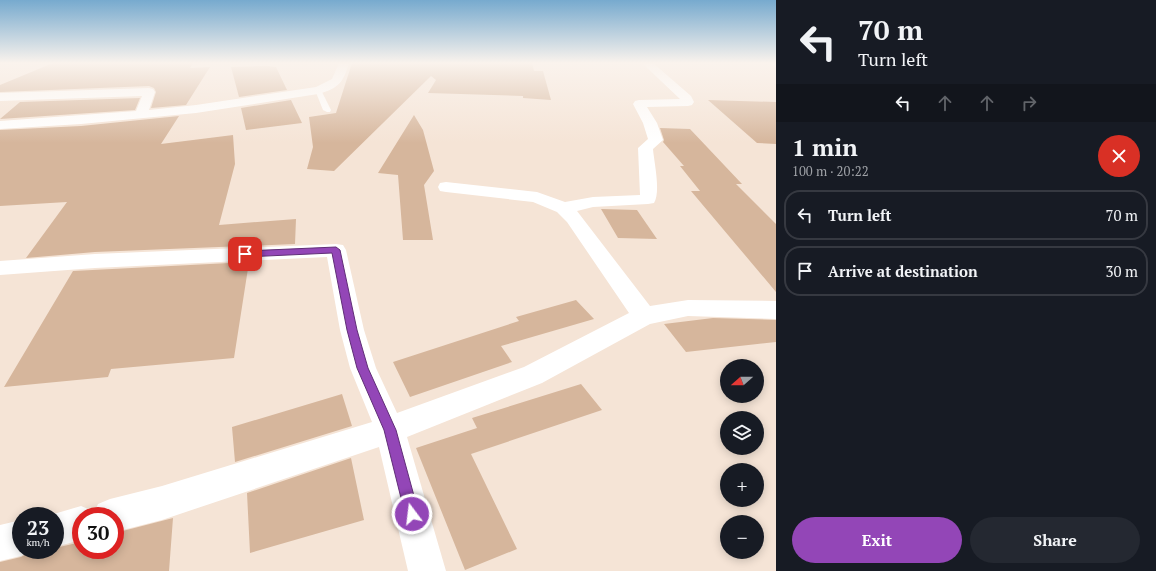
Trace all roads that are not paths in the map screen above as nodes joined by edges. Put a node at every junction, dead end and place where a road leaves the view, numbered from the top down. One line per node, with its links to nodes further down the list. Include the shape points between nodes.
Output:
1 (318, 90): 4 (lane); 5 (street, via 196,109)
2 (677, 90): 8 (street, via 688,102 639,104 656,140 645,148 648,199 593,202)
3 (0, 97): 5 (street, via 149,92)
4 (327, 110)
5 (141, 114): 6 (street)
6 (0, 125)
7 (446, 187): 8 (street, via 537,196)
8 (563, 208): 11 (street, via 574,218)
9 (0, 268): 12 (street, via 336,250 352,330 363,368)
10 (776, 310): 11 (street, via 688,308)
11 (644, 316): 12 (street, via 533,376)
12 (390, 430): 13 (street, via 162,503); 16 (street)
13 (124, 512)
14 (12, 540): 15 (street)
15 (0, 543)
16 (427, 571)

